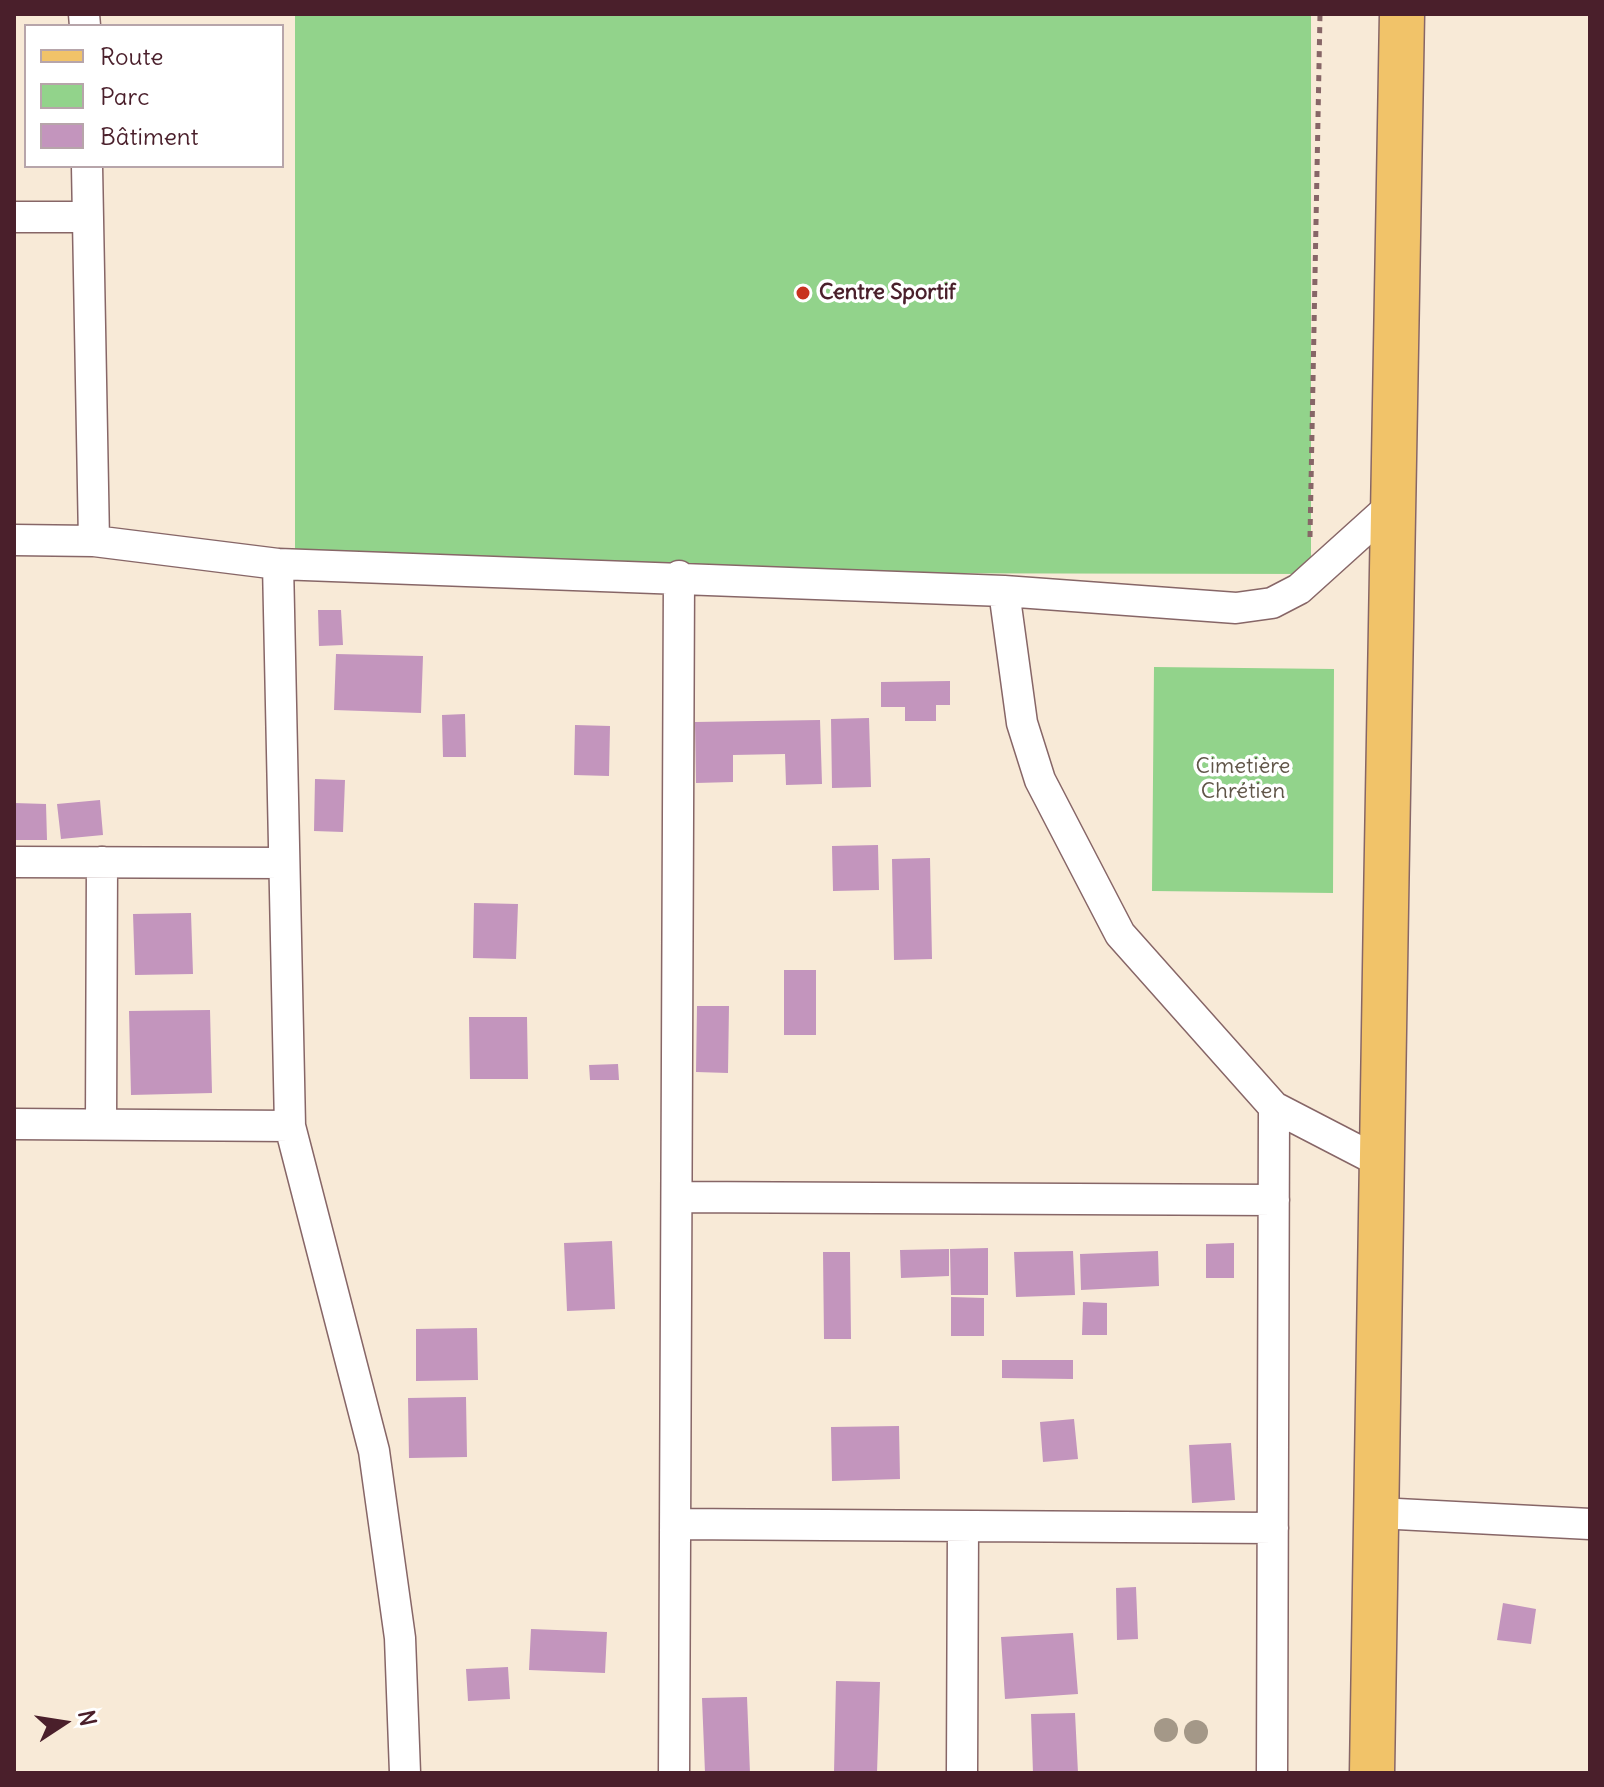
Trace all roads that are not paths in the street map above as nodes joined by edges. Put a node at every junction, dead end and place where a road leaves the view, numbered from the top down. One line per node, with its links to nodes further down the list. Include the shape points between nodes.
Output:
1 (1402, 14): 5 (main road)
2 (87, 168): 4 (street)
3 (14, 217): 4 (street)
4 (88, 217): 7 (street)
5 (1391, 506): 10 (street, via 1309,580 1272,603 1236,608); 18 (main road)
6 (14, 540): 7 (street)
7 (94, 541): 8 (street)
8 (278, 564): 9 (street); 13 (street)
9 (679, 576): 10 (street); 19 (street)
10 (1004, 591): 14 (street, via 1022,723 1062,829 1120,934)
11 (14, 862): 12 (street)
12 (102, 862): 13 (street); 16 (street)
13 (284, 863): 17 (street)
14 (1274, 1107): 18 (street); 20 (street)
15 (14, 1124): 16 (street)
16 (101, 1124): 17 (street)
17 (290, 1126): 26 (street, via 374,1451 400,1638)
18 (1384, 1164): 21 (main road)
19 (677, 1197): 20 (street); 22 (street)
20 (1274, 1200): 25 (street)
21 (1378, 1513): 23 (street); 30 (main road)
22 (675, 1524): 24 (street); 27 (street)
23 (1590, 1524)
24 (963, 1526): 25 (street); 28 (street)
25 (1273, 1528): 29 (street)
26 (405, 1773)
27 (674, 1773)
28 (962, 1773)
29 (1272, 1773)
30 (1372, 1773)

